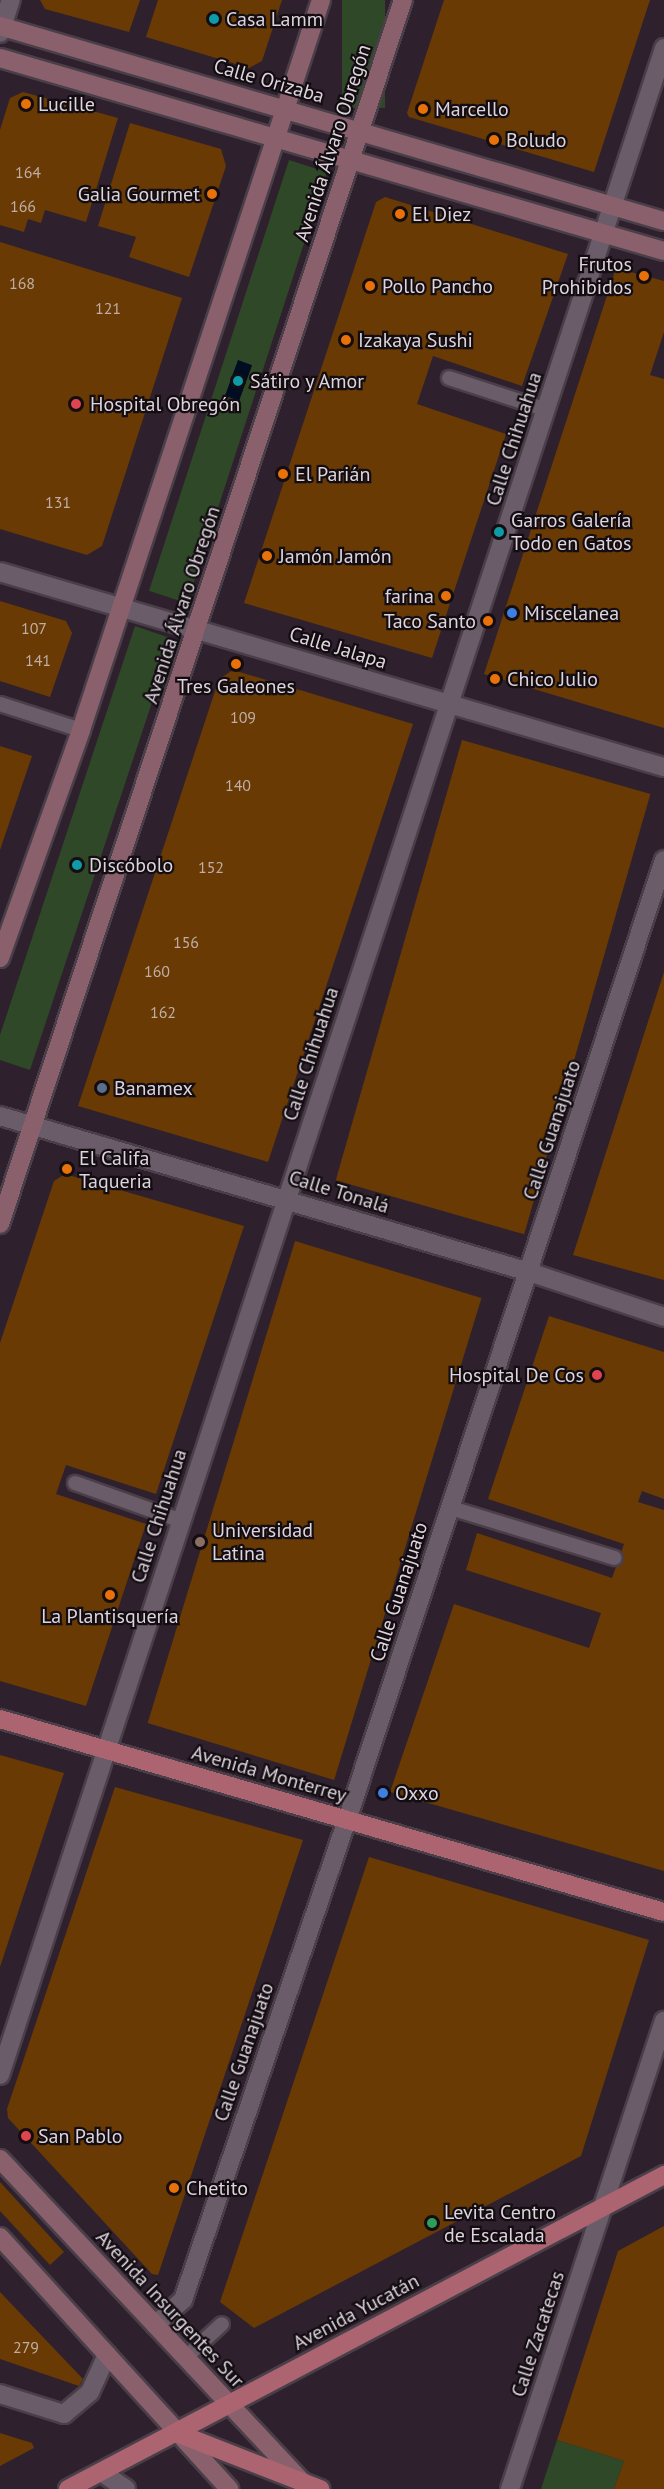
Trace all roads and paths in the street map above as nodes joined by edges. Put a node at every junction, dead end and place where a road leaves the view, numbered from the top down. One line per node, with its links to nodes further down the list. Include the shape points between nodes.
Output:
1 (10, 0): 4 (street)
2 (321, 0): 7 (main road)
3 (404, 0): 8 (main road, Avenida Álvaro Obregón)
4 (1, 28): 7 (main road, Calle Orizaba)
5 (664, 48): 11 (street, Calle Chihuahua)
6 (0, 58): 9 (main road)
7 (284, 109): 8 (main road, Calle Orizaba); 9 (main road)
8 (360, 130): 10 (main road, Avenida Álvaro Obregón); 11 (main road, Calle Orizaba)
9 (277, 137): 10 (main road); 18 (main road)
10 (351, 158): 13 (main road); 19 (main road, Avenida Álvaro Obregón)
11 (612, 204): 12 (main road, Calle Orizaba); 13 (street, Calle Chihuahua)
12 (664, 221)
13 (604, 233): 14 (main road); 16 (street, Calle Chihuahua)
14 (664, 251)
15 (448, 378): 16 (lane)
16 (547, 410): 21 (street, Calle Chihuahua)
17 (0, 572): 18 (street, Calle Jalapa)
18 (121, 608): 19 (street, Calle Jalapa); 22 (main road)
19 (198, 629): 21 (street, Calle Jalapa); 27 (main road, Avenida Álvaro Obregón)
20 (0, 704): 22 (lane)
21 (451, 705): 23 (street, Calle Jalapa); 28 (street, Calle Chihuahua)
22 (81, 730): 25 (main road)
23 (664, 767)
24 (664, 860): 30 (street, Calle Guanajuato)
25 (0, 958)
26 (0, 1116): 27 (street, Calle Tonalá)
27 (32, 1126): 28 (street, Calle Tonalá); 29 (main road, Avenida Álvaro Obregón)
28 (286, 1199): 30 (street, Calle Tonalá); 34 (street, Calle Chihuahua)
29 (0, 1224)
30 (529, 1272): 31 (street, Calle Tonalá); 33 (street, Calle Guanajuato)
31 (664, 1317)
32 (75, 1483): 34 (lane)
33 (451, 1508): 35 (lane); 38 (street, Calle Guanajuato)
34 (182, 1521): 37 (street, Calle Chihuahua)
35 (615, 1558)
36 (0, 1719): 37 (main road, Avenida Monterrey)
37 (105, 1749): 38 (main road, Avenida Monterrey); 41 (street, Calle Chihuahua)
38 (347, 1820): 39 (main road, Avenida Monterrey); 47 (street, Calle Guanajuato, via 183,2300)
39 (664, 1912)
40 (664, 2021): 44 (street, Calle Zacatecas)
41 (0, 2075)
42 (0, 2159): 47 (main road, Avenida Insurgentes Sur)
43 (664, 2175): 44 (main road, Avenida Yucatán)
44 (603, 2207): 51 (main road, Avenida Yucatán); 58 (street, Calle Zacatecas)
45 (0, 2237): 48 (main road)
46 (222, 2324): 49 (lane)
47 (155, 2325): 49 (main road, Avenida Insurgentes Sur)
48 (107, 2355): 50 (street, via 90,2392 64,2414); 52 (main road)
49 (185, 2358): 51 (main road, Avenida Insurgentes Sur)
50 (0, 2394)
51 (229, 2404): 52 (main road, Avenida Yucatán); 54 (main road, Avenida Insurgentes Sur)
52 (177, 2433): 53 (main road, Avenida Yucatán); 54 (main road); 57 (main road)
53 (101, 2472): 55 (main road, Avenida Yucatán); 56 (street)
54 (306, 2488)
55 (68, 2489)
56 (126, 2489)
57 (229, 2489)
58 (510, 2489)

